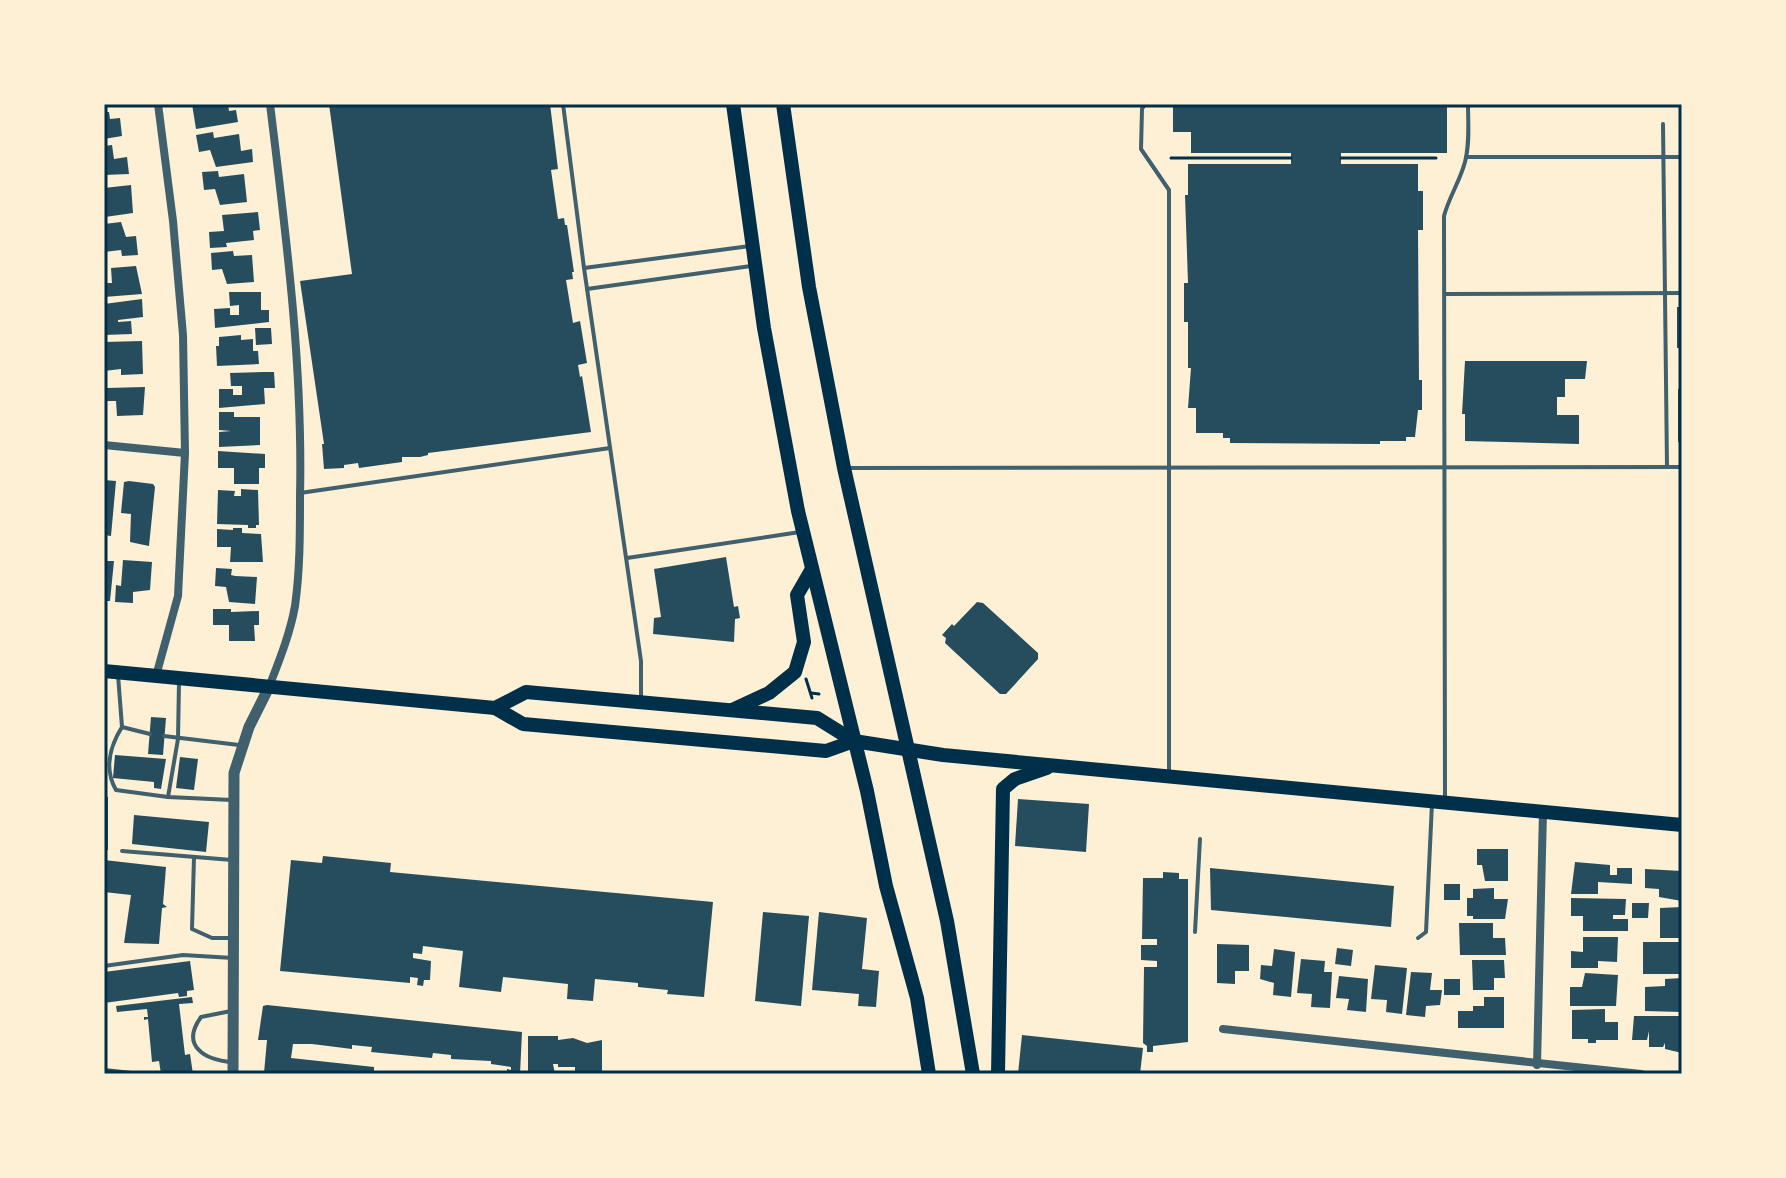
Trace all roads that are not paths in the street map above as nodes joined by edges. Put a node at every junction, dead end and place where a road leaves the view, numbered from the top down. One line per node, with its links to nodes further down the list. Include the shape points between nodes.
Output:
1 (158, 104): 21 (street, via 183,335)
2 (270, 104): 27 (street, via 301,401)
3 (563, 104): 14 (lane)
4 (733, 104): 12 (main road)
5 (783, 104): 24 (main road, via 809,287)
6 (1145, 104): 25 (lane, via 1141,149 1169,190)
7 (1468, 104): 9 (lane)
8 (1663, 124): 10 (lane)
9 (1466, 157): 10 (lane); 17 (lane, via 1444,216)
10 (1663, 157): 11 (lane); 18 (lane)
11 (1682, 157)
12 (753, 246): 13 (main road); 14 (lane)
13 (755, 266): 15 (lane); 28 (main road)
14 (584, 268): 15 (lane)
15 (587, 289): 20 (lane)
16 (1682, 293): 18 (lane)
17 (1445, 294): 18 (lane); 26 (lane)
18 (1665, 294): 22 (lane)
19 (104, 445): 21 (street)
20 (610, 448): 27 (lane); 29 (lane)
21 (185, 453): 32 (street, via 178,596)
22 (1667, 467): 23 (lane); 26 (lane)
23 (1682, 467)
24 (844, 468): 25 (lane); 44 (main road)
25 (1170, 468): 26 (lane); 46 (lane)
26 (1445, 469): 49 (lane)
27 (300, 493): 34 (street, via 295,606)
28 (803, 532): 29 (lane); 30 (main road)
29 (627, 558): 35 (lane)
30 (812, 569): 37 (main road, via 797,595 804,642 795,672 769,693); 42 (main road)
31 (111, 672): 32 (main road); 38 (lane)
32 (156, 676): 33 (main road)
33 (179, 678): 34 (main road); 41 (lane)
34 (269, 687): 36 (main road); 43 (street)
35 (641, 701): 36 (main road, via 526,692); 37 (main road)
36 (495, 708): 42 (main road, via 523,724 826,751)
37 (731, 710): 42 (main road, via 817,718)
38 (122, 727): 39 (lane); 47 (lane, via 111,744 110,778 116,790)
39 (150, 734)
40 (164, 736): 41 (lane)
41 (178, 739): 43 (lane); 47 (lane)
42 (854, 741): 44 (main road); 65 (main road, via 917,998)
43 (242, 745): 48 (street)
44 (907, 749): 45 (main road); 66 (main road, via 947,921)
45 (1052, 767): 46 (main road); 67 (main road, via 1015,779 1003,789)
46 (1169, 777): 49 (main road)
47 (168, 797): 48 (lane)
48 (234, 800): 55 (street)
49 (1439, 802): 50 (main road); 58 (lane, via 1426,932)
50 (1543, 811): 51 (main road); 63 (street)
51 (1682, 825)
52 (1200, 839): 56 (lane)
53 (122, 851): 54 (lane)
54 (194, 857): 55 (lane); 57 (lane, via 192,929 212,938)
55 (234, 860): 57 (street)
56 (1195, 932)
57 (234, 938): 59 (street)
58 (1418, 938)
59 (234, 958): 60 (lane, via 183,955); 61 (street)
60 (104, 966)
61 (233, 1010): 64 (street); 64 (lane, via 201,1017 194,1032 205,1057)
62 (1223, 1029): 63 (street)
63 (1537, 1065): 68 (street)
64 (233, 1068)
65 (929, 1074)
66 (973, 1074)
67 (998, 1074)
68 (1641, 1074)

